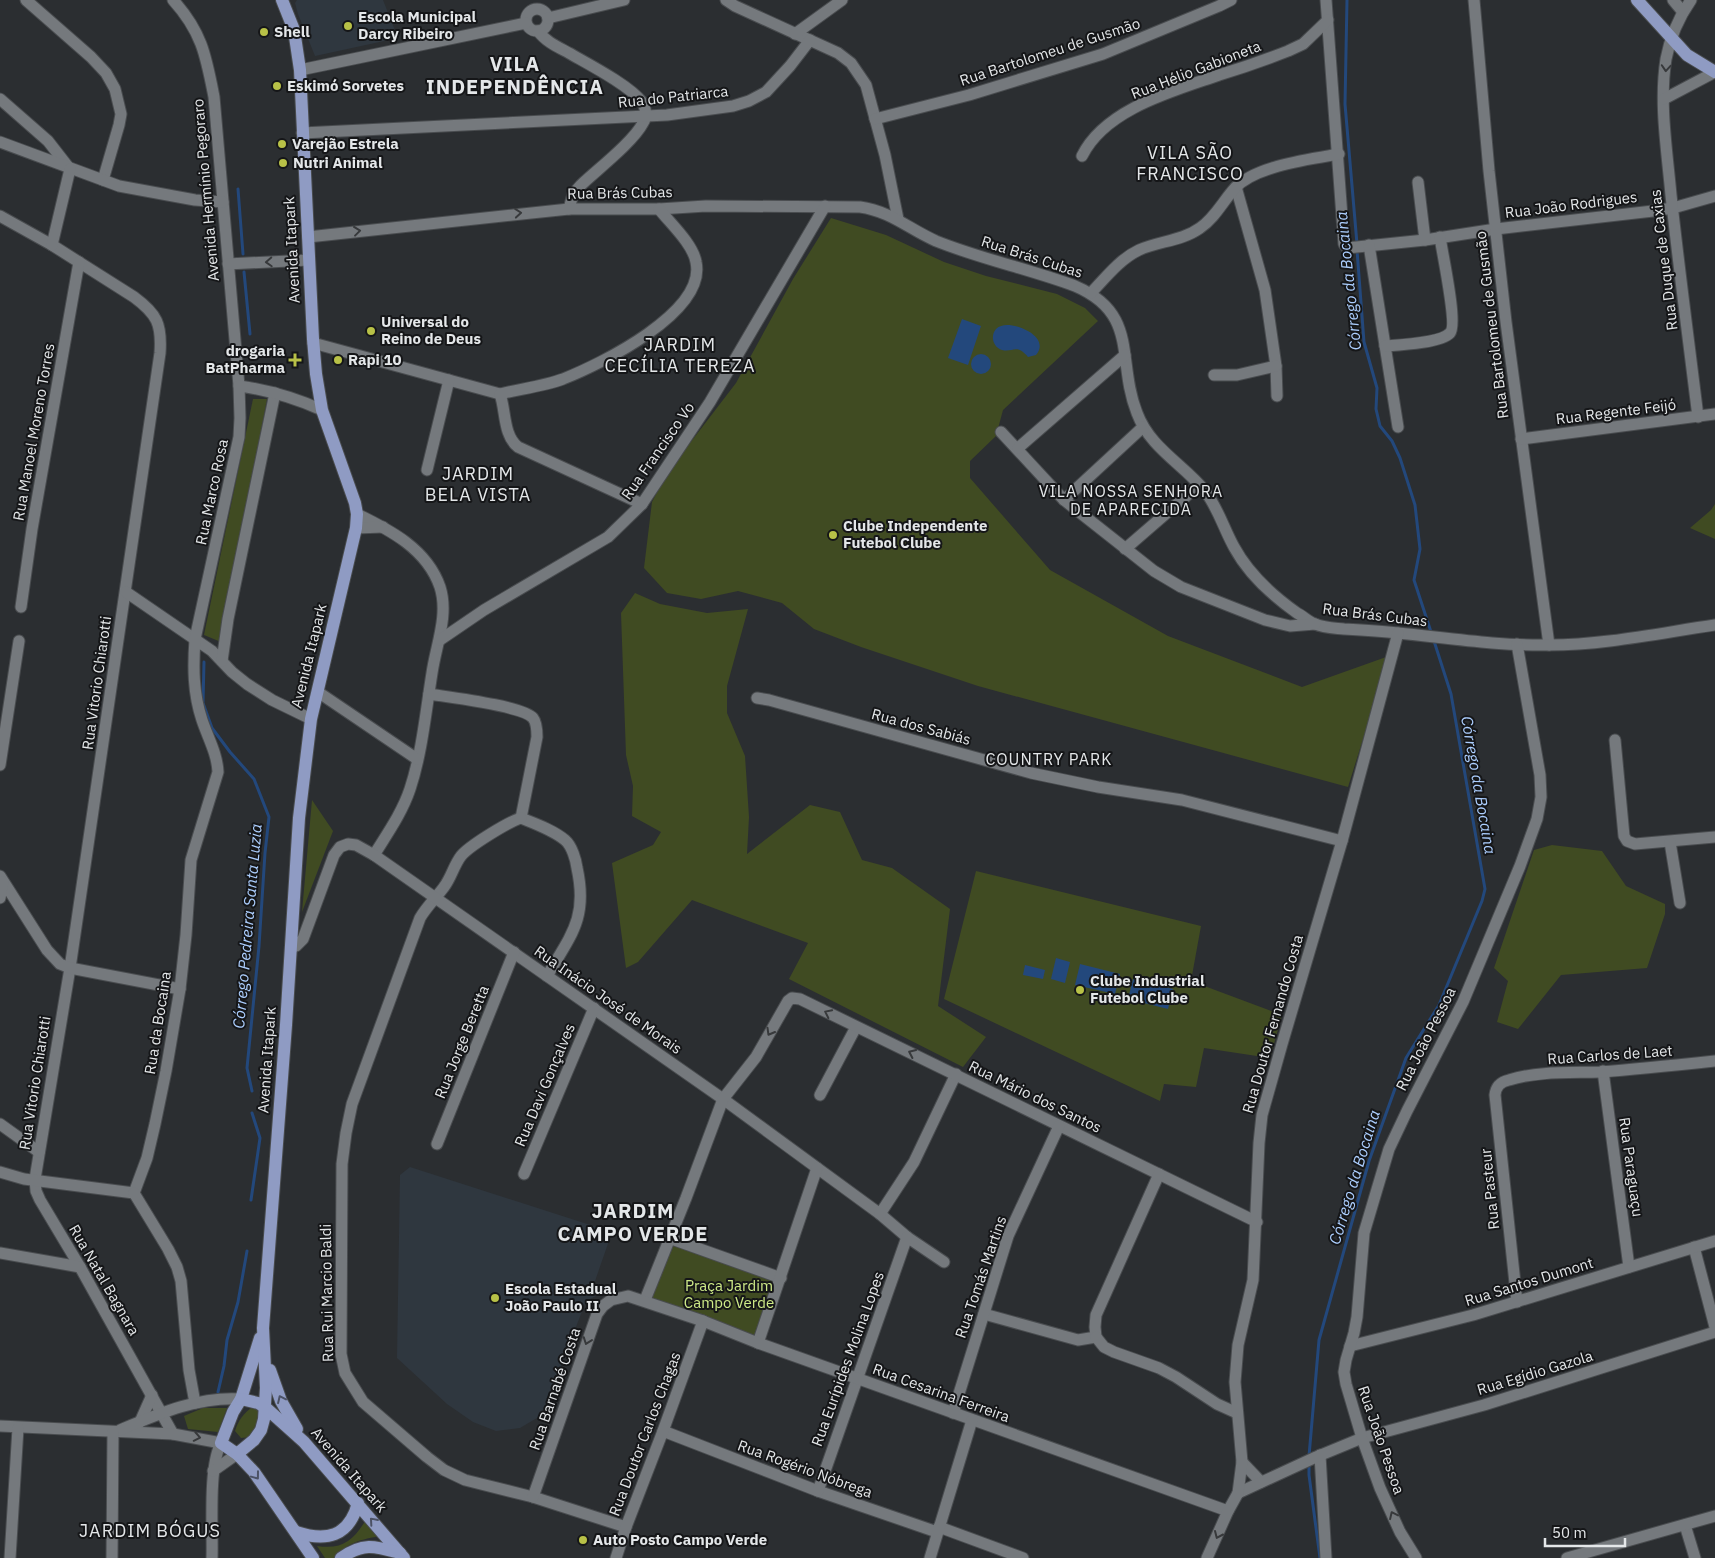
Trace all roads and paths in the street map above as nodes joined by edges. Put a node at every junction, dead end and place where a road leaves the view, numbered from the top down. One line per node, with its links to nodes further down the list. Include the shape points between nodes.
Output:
1 (26, 0): 34 (street, via 91,57 115,89 121,114)
2 (173, 0): 38 (street, Avenida Hermínio Pegoraro, via 191,23 208,64)
3 (282, 0): 23 (main road, Avenida Itapark, via 298,44)
4 (624, 0): 16 (street)
5 (726, 0): 20 (street)
6 (842, 0): 20 (street)
7 (1231, 0): 13 (street, Rua Bartolomeu de Gusmão)
8 (1326, 0): 17 (street)
9 (1474, 0): 45 (street, Rua Bartolomeu de Gusmão)
10 (1637, 0): 21 (main road)
11 (1673, 0): 15 (street)
12 (1691, 0): 15 (street, Rua Duque de Caxias)
13 (1217, 3): 28 (street, Rua Bartolomeu de Gusmão, via 1103,54 969,95)
14 (536, 5): 16 (street); 18 (street, via 528,13)
15 (1683, 12): 21 (street, Rua Duque de Caxias)
16 (548, 18): 19 (street, via 546,27)
17 (1328, 20): 31 (street); 32 (street, Rua Hélio Gabioneta, via 1288,52 1148,101 1122,115 1093,138)
18 (526, 23): 19 (street, via 530,30); 23 (street)
19 (538, 32): 27 (street, via 628,90 641,101)
20 (795, 34): 22 (street)
21 (1671, 39): 24 (main road, via 1687,55); 26 (street, Rua Duque de Caxias, one-way to 26, via 1666,58)
22 (810, 40): 27 (street, Rua do Patriarca, via 766,92 749,101 696,112); 28 (street, via 838,54 854,68 866,85)
23 (300, 70): 29 (main road, Avenida Itapark)
24 (1715, 72): 26 (street)
25 (0, 99): 33 (street, via 48,141)
26 (1664, 99): 40 (street, Rua Duque de Caxias)
27 (646, 116): 29 (street, Rua do Patriarca); 41 (street, via 634,136 581,184 573,194)
28 (875, 119): 44 (street)
29 (302, 133): 46 (main road, Avenida Itapark)
30 (0, 142): 33 (street)
31 (1339, 154): 36 (street, via 1275,167); 50 (street, Rua João Rodrigues, via 1347,246)
32 (1082, 156)
33 (70, 169): 34 (street); 49 (street)
34 (103, 180): 38 (street, via 144,191)
35 (1418, 182): 48 (street)
36 (1236, 187): 54 (street, via 1200,228 1187,236 1162,241 1130,255); 58 (street, via 1265,290)
37 (1715, 196): 40 (street, Rua João Rodrigues)
38 (223, 202): 53 (street, Avenida Hermínio Pegoraro)
39 (825, 206): 42 (street, Rua Brás Cubas); 44 (street, Rua Brás Cubas, via 872,208); 76 (street, Rua Francisco Vo, via 710,402)
40 (1673, 208): 45 (street, Rua João Rodrigues); 67 (street, Rua Duque de Caxias)
41 (569, 209): 42 (street, Rua Brás Cubas); 46 (street, Rua Brás Cubas, one-way to 41)
42 (659, 209): 63 (street, via 687,243 696,261 697,279 668,319 619,352 562,380)
43 (0, 216): 49 (street, Rua Vitorio Chiarotti)
44 (898, 219): 54 (street, Rua Brás Cubas, via 958,249)
45 (1496, 229): 47 (street, Rua João Rodrigues); 71 (street, Rua Bartolomeu de Gusmão)
46 (308, 237): 51 (main road, Avenida Itapark)
47 (1440, 237): 48 (street, Rua João Rodrigues); 56 (street, via 1452,312 1450,334 1421,342)
48 (1425, 240): 50 (street, Rua João Rodrigues)
49 (52, 245): 52 (street, Rua Vitorio Chiarotti)
50 (1366, 246): 56 (street)
51 (309, 260): 53 (street, one-way to 53); 55 (main road, Avenida Itapark)
52 (79, 262): 81 (street, Rua Vitorio Chiarotti, via 145,305 158,321 160,331 160,353); 82 (street, Rua Manoel Moreno Torres)
53 (228, 264): 61 (street, Avenida Hermínio Pegoraro)
54 (1091, 293): 57 (street, Rua Brás Cubas, via 1105,304 1118,324)
55 (313, 343): 60 (street); 65 (main road, Avenida Itapark)
56 (1385, 346): 69 (street)
57 (1125, 355): 68 (street, Rua Brás Cubas, via 1136,413); 72 (street)
58 (1276, 366): 59 (street, via 1237,375); 64 (street)
59 (1214, 374)
60 (449, 380): 63 (street); 73 (street)
61 (239, 386): 62 (street); 86 (street, Rua Marco Rosa, via 237,451)
62 (275, 393): 65 (street); 91 (street)
63 (500, 394): 76 (street, via 508,433 518,447)
64 (1277, 396)
65 (322, 410): 77 (main road, Avenida Itapark)
66 (1715, 414): 67 (street, Rua Regente Feijó)
67 (1698, 416): 71 (street, Rua Regente Feijó)
68 (1143, 427): 74 (street, Rua Brás Cubas, via 1165,454); 75 (street)
69 (1398, 427)
70 (1001, 432): 72 (street)
71 (1521, 438): 90 (street, Rua Bartolomeu de Gusmão)
72 (1018, 448): 75 (street)
73 (427, 470)
74 (1199, 485): 80 (street); 83 (street, Rua Brás Cubas, via 1212,501 1244,563 1282,601)
75 (1064, 500): 80 (street)
76 (642, 504): 87 (street, Rua Francisco Vo, via 608,537 484,610)
77 (357, 514): 78 (street); 79 (main road, Avenida Itapark)
78 (385, 527): 79 (street); 87 (street, via 424,558 440,586 443,610)
79 (356, 528): 92 (main road, Avenida Itapark)
80 (1125, 549): 83 (street, via 1181,587 1234,608 1280,624)
81 (126, 592): 86 (street); 110 (street, Rua Vitorio Chiarotti)
82 (21, 607)
83 (1315, 624): 85 (street, Rua Brás Cubas)
84 (1715, 625): 90 (street, Rua Brás Cubas)
85 (1402, 634): 89 (street, Rua Brás Cubas); 101 (street, Rua Doutor Fernando Costa)
86 (195, 639): 91 (street); 112 (street, Rua da Bocaina, via 195,690 217,759 218,772 191,860)
87 (440, 640): 93 (street)
88 (19, 641): 98 (street)
89 (1518, 644): 90 (street, Rua Brás Cubas); 151 (street, Rua João Pessoa, via 1540,775 1538,820 1463,1002 1389,1150 1364,1233 1357,1317)
90 (1549, 645)
91 (222, 661): 95 (street, via 247,684)
92 (318, 692): 95 (main road, Avenida Itapark); 97 (street)
93 (429, 694): 97 (street); 99 (street, via 490,704 529,714 535,720 537,737)
94 (757, 698): 101 (street, Rua dos Sabiás, via 1031,772 1098,787 1182,800)
95 (311, 719): 108 (main road, Avenida Itapark, via 299,818)
96 (1615, 740): 102 (street, via 1624,836 1635,844)
97 (417, 759): 103 (street, via 401,811)
98 (0, 765)
99 (521, 818): 106 (street, Rua Rui Marcio Baldi, via 467,850); 111 (street, via 567,841 580,881 580,913 575,929)
100 (1715, 837): 102 (street)
101 (1342, 841): 132 (street, Rua Doutor Fernando Costa, via 1262,1114)
102 (1670, 842): 107 (street)
103 (374, 855): 106 (street, Rua Inácio José de Morais); 108 (street, Rua Inácio José de Morais, via 356,845 340,848 334,855 303,938)
104 (2, 879): 105 (street); 110 (street, via 47,950 60,964)
105 (0, 898)
106 (434, 898): 109 (street, Rua Inácio José de Morais); 178 (street, Rua Rui Marcio Baldi, via 420,918 352,1104 346,1133 341,1207 341,1354 345,1373 363,1402 444,1470 465,1480)
107 (1680, 903)
108 (291, 948): 147 (main road, Avenida Itapark)
109 (514, 952): 111 (street, Rua Inácio José de Morais); 123 (street, Rua Jorge Beretta)
110 (70, 968): 112 (street); 124 (street, Rua Vitorio Chiarotti)
111 (548, 976): 113 (street, Rua Inácio José de Morais)
112 (180, 989): 130 (street, Rua da Bocaina, via 155,1124)
113 (594, 1008): 120 (street, Rua Inácio José de Morais); 127 (street, Rua Davi Gonçalves)
114 (856, 1027): 117 (street, Rua Mário dos Santos, one-way to 114); 119 (street); 120 (street, Rua Mário dos Santos, one-way to 120, via 792,998 756,1057)
115 (1715, 1061): 116 (street, Rua Carlos de Laet)
116 (1604, 1071): 118 (street, Rua Carlos de Laet, via 1533,1075); 140 (street, Rua Paraguaçu)
117 (956, 1074): 122 (street, Rua Mário dos Santos); 131 (street, via 914,1162)
118 (1508, 1080): 143 (street, Rua Pasteur, via 1499,1084 1495,1095)
119 (820, 1095)
120 (723, 1099): 125 (street, Rua Inácio José de Morais); 134 (street)
121 (0, 1124): 124 (street)
122 (1059, 1126): 128 (street, Rua Mário dos Santos); 144 (street, Rua Tomás Martins, via 1008,1236)
123 (437, 1144)
124 (39, 1152): 129 (street, Rua Vitorio Chiarotti)
125 (817, 1168): 131 (street, Rua Inácio José de Morais); 141 (street)
126 (0, 1172): 129 (street)
127 (524, 1174)
128 (1159, 1174): 132 (street, Rua Mário dos Santos); 149 (street, via 1096,1315)
129 (35, 1179): 130 (street); 139 (street, Rua Natal Bagnara, via 40,1200)
130 (134, 1193): 156 (street, via 177,1267)
131 (880, 1214): 133 (street, Rua Inácio José de Morais)
132 (1257, 1222): 159 (street, Rua Doutor Fernando Costa, via 1253,1280 1238,1345)
133 (907, 1237): 138 (street, Rua Inácio José de Morais); 153 (street, Rua Eurípides Molina Lopes)
134 (669, 1238): 141 (street); 142 (street)
135 (1715, 1241): 136 (street, Rua Santos Dumont)
136 (1694, 1247): 140 (street, Rua Santos Dumont); 146 (street)
137 (0, 1253): 139 (street)
138 (944, 1262)
139 (80, 1267): 154 (street, Rua Natal Bagnara)
140 (1629, 1267): 143 (street, Rua Santos Dumont)
141 (781, 1278): 150 (street)
142 (645, 1300): 145 (street, Rua Cesarina Ferreira); 178 (street, Rua Barnabé Costa, one-way to 178, via 618,1297 597,1314)
143 (1517, 1302): 151 (street, Rua Santos Dumont)
144 (984, 1314): 149 (street, via 1078,1340); 158 (street, Rua Tomás Martins)
145 (703, 1321): 150 (street, Rua Cesarina Ferreira); 165 (street, Rua Doutor Carlos Chagas)
146 (1715, 1327)
147 (263, 1328): 152 (main road, Avenida Itapark); 155 (main road, Avenida Itapark)
148 (1715, 1332): 168 (street, Rua Egídio Gazola, via 1484,1405)
149 (1096, 1337): 159 (street, via 1104,1347 1159,1368)
150 (758, 1343): 153 (street, Rua Cesarina Ferreira)
151 (1350, 1346): 168 (street, Rua João Pessoa, via 1346,1360 1346,1384)
152 (264, 1351): 157 (main road, Avenida Itapark); 169 (main road, one-way to 152, via 281,1401)
153 (856, 1378): 158 (street, Rua Cesarina Ferreira); 176 (street, Rua Eurípides Molina Lopes)
154 (152, 1395): 160 (street, Rua Natal Bagnara); 162 (street)
155 (241, 1398): 156 (street); 157 (main road, Avenida Itapark); 170 (main road, Avenida Itapark)
156 (195, 1402): 160 (street)
157 (266, 1408): 169 (main road, Avenida Itapark); 171 (main road, Avenida Itapark, via 261,1430)
158 (953, 1413): 161 (street, Rua Cesarina Ferreira)
159 (1237, 1413): 173 (street, Rua Doutor Fernando Costa)
160 (161, 1414): 162 (street); 167 (street, Rua Natal Bagnara)
161 (972, 1420): 180 (street, Rua Cesarina Ferreira); 184 (street)
162 (140, 1422): 166 (street)
163 (0, 1426): 164 (street)
164 (18, 1428): 166 (street); 186 (street)
165 (663, 1431): 176 (street, Rua Rogério Nóbrega); 183 (street, Rua Doutor Carlos Chagas)
166 (113, 1432): 167 (street); 189 (street)
167 (173, 1434): 170 (street, one-way to 170)
168 (1362, 1438): 172 (street, Rua Egídio Gazola); 198 (street, Rua João Pessoa, one-way to 168, via 1380,1488)
169 (304, 1442): 179 (main road, Avenida Itapark)
170 (222, 1443): 171 (main road); 174 (street, via 215,1456)
171 (237, 1454): 174 (street); 185 (main road, one-way to 185, via 254,1472)
172 (1318, 1456): 175 (street, Rua Egídio Gazola); 197 (street)
173 (1242, 1462): 175 (street); 177 (street, Rua Doutor Fernando Costa)
174 (213, 1471): 190 (street)
175 (1261, 1482): 177 (street)
176 (818, 1491): 184 (street, Rua Rogério Nóbrega)
177 (1238, 1493): 180 (street, Rua Doutor Fernando Costa)
178 (533, 1497): 183 (street, Rua Rui Marcio Baldi)
179 (358, 1503): 185 (main road, via 354,1516 338,1532 312,1537); 187 (main road, Avenida Itapark, one-way to 179)
180 (1228, 1511): 196 (street, Rua Doutor Fernando Costa, one-way to 196)
181 (1715, 1516): 182 (street)
182 (1685, 1525): 199 (street); 200 (street)
183 (626, 1526): 193 (street, Rua Doutor Carlos Chagas)
184 (938, 1529): 194 (street); 195 (street, Rua Rogério Nóbrega)
185 (296, 1532): 191 (main road)
186 (6, 1543): 188 (street)
187 (402, 1555): 192 (main road, via 377,1546 364,1546)
188 (10, 1558)
189 (112, 1558)
190 (212, 1558)
191 (313, 1558)
192 (341, 1558)
193 (616, 1558)
194 (930, 1558)
195 (1023, 1558)
196 (1207, 1558)
197 (1326, 1558)
198 (1416, 1558)
199 (1567, 1558)
200 (1695, 1558)

